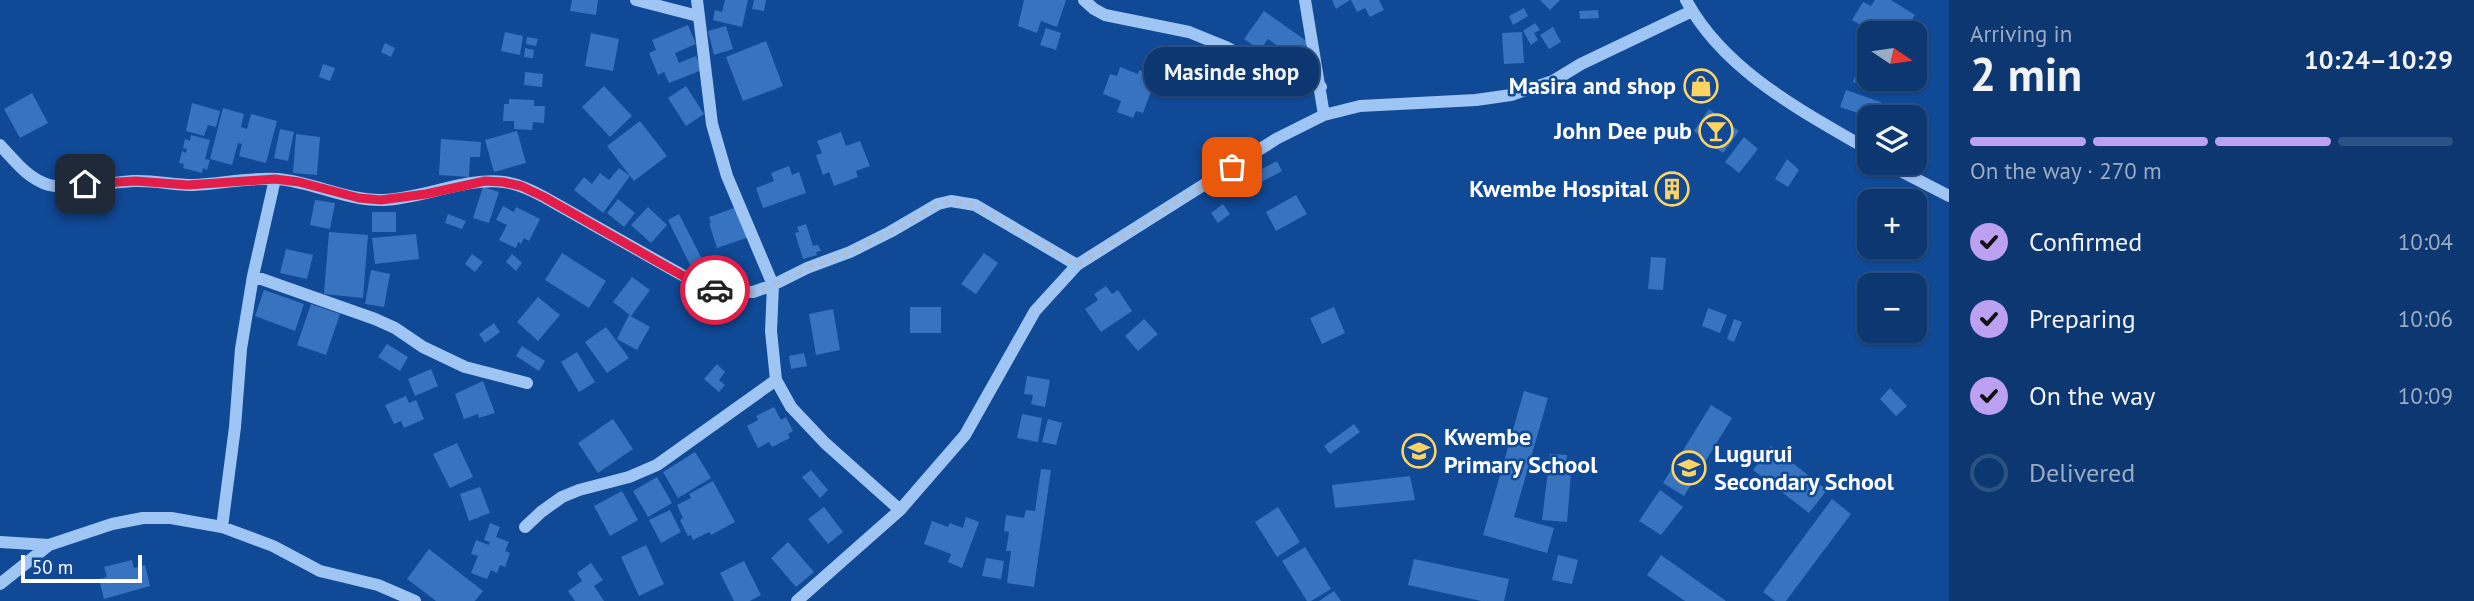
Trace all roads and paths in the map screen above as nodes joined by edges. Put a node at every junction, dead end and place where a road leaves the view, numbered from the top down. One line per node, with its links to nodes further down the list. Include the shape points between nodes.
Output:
1 (636, 0): 6 (street)
2 (697, 0): 6 (street)
3 (1084, 0): 7 (street, via 1105,15 1189,32)
4 (1305, 0): 7 (street)
5 (1689, 6): 8 (street, via 1553,81 1510,95 1360,106); 9 (street, via 1705,32 1758,81)
6 (698, 16): 16 (street, via 712,124 727,176)
7 (1321, 87): 8 (street)
8 (1324, 115): 14 (street, via 1276,139)
9 (1857, 143)
10 (0, 145): 12 (street, via 37,181 52,186 136,181 202,185)
11 (1908, 175): 13 (street)
12 (275, 179): 15 (street); 16 (street, via 381,200 485,181 521,186 698,284 735,293)
13 (1949, 197)
14 (1077, 265): 16 (street, via 975,205 951,201); 19 (street, via 1035,311 965,435)
15 (253, 276): 18 (street, via 375,319 465,367); 20 (street)
16 (773, 285): 17 (street)
17 (776, 380): 19 (street, via 791,407 825,443); 21 (street, via 657,465 571,494)
18 (527, 383)
19 (900, 510): 26 (street)
20 (222, 527): 23 (street, via 143,518); 25 (street, via 273,546 320,571 378,585)
21 (525, 527)
22 (0, 542): 23 (street)
23 (49, 545): 24 (street)
24 (0, 584)
25 (415, 601)
26 (797, 601)

